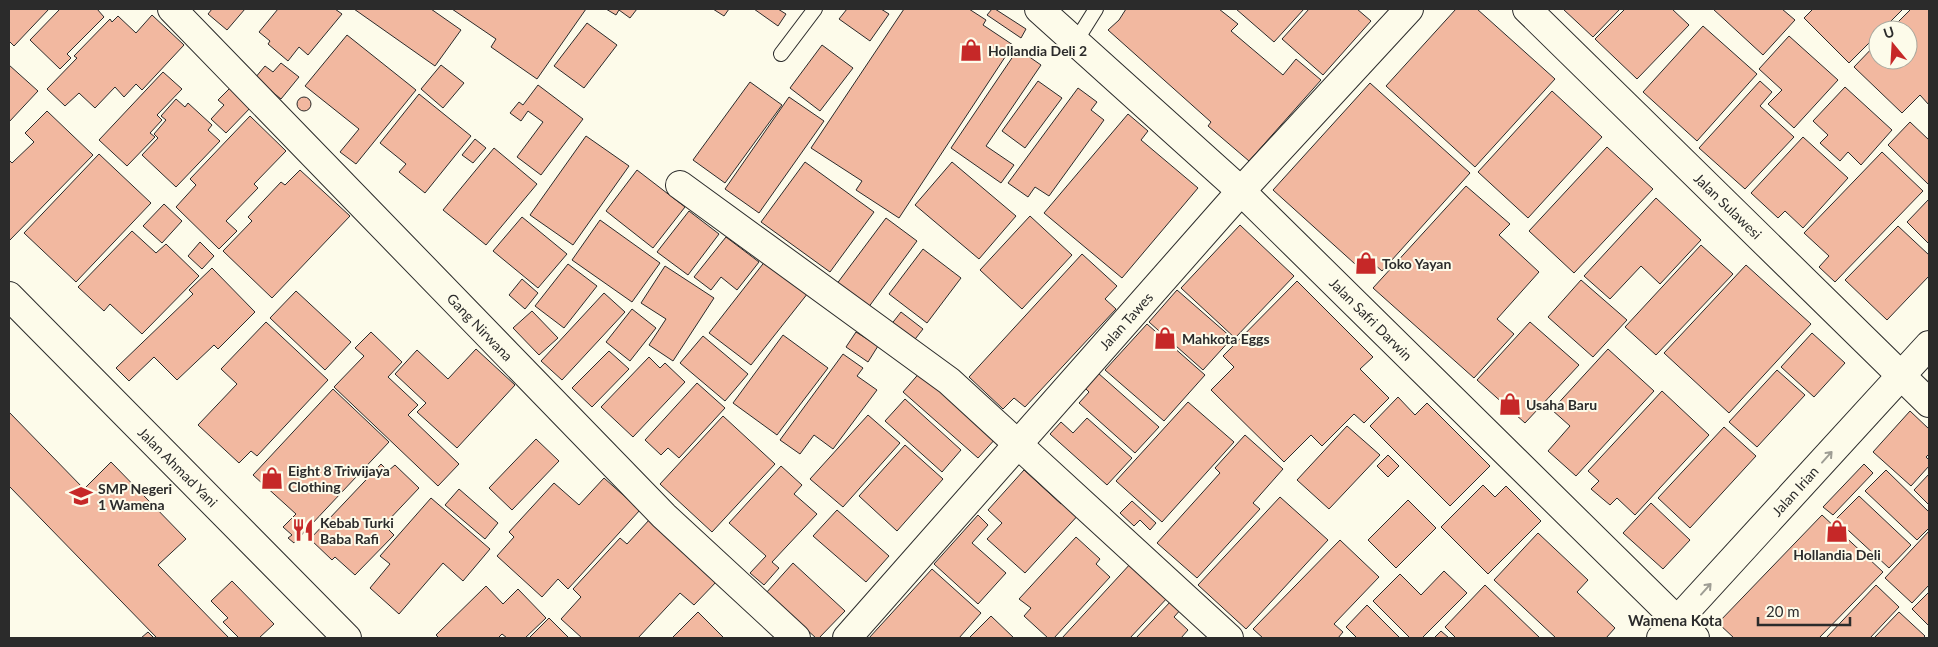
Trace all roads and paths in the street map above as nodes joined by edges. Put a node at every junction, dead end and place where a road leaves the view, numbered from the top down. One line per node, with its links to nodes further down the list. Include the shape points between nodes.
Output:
1 (815, 9): 8 (lane)
2 (1039, 9): 7 (street, Jalan Safri Darwin)
3 (1096, 9): 7 (lane)
4 (1410, 9): 10 (street, Jalan Tawes)
5 (1527, 9): 13 (street, Jalan Sulawesi)
6 (186, 14): 18 (street, Gang Nirwana, via 664,516)
7 (1076, 41): 10 (street, Jalan Safri Darwin)
8 (781, 54)
9 (680, 185): 15 (street, via 949,381)
10 (1242, 191): 15 (street, Jalan Tawes); 16 (street, Jalan Safri Darwin)
11 (9, 296): 17 (street, Jalan Ahmad Yani)
12 (1929, 345): 13 (street, Jalan Irian)
13 (1902, 375): 14 (street, Jalan Sulawesi); 16 (street, Jalan Irian, one-way to 13)
14 (1929, 403)
15 (1018, 443): 19 (street, Jalan Tawes); 20 (street)
16 (1678, 632)
17 (347, 638)
18 (796, 638)
19 (847, 638)
20 (1229, 638)

